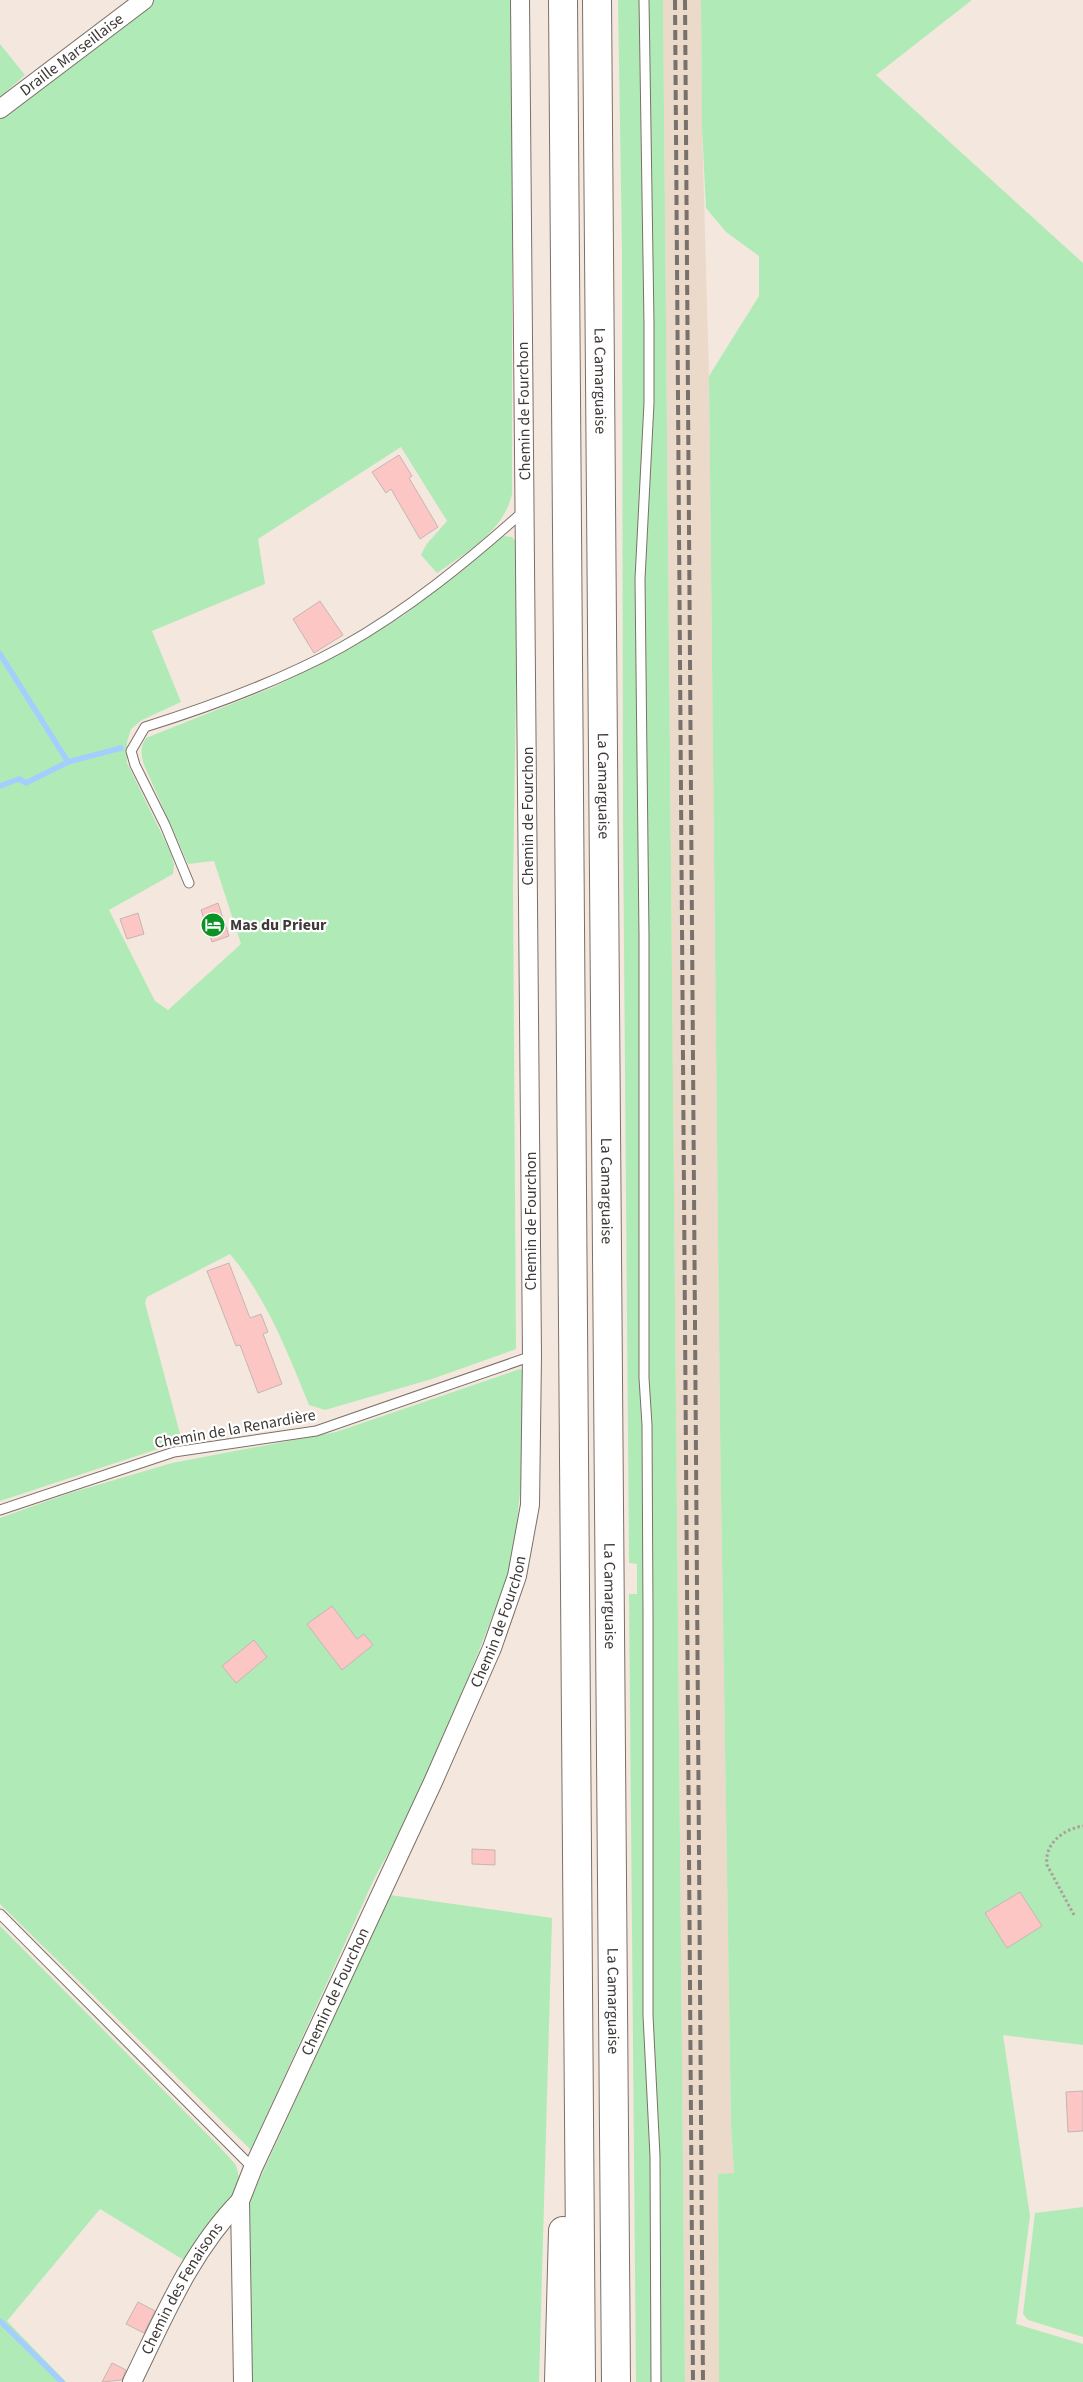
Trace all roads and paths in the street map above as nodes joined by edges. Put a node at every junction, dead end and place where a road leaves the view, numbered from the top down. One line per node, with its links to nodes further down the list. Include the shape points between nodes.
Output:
1 (144, 0): 6 (street, Draille Marseillaise)
2 (520, 0): 7 (street, Chemin de Fourchon)
3 (563, 0): 12 (highway, La Camarguaise)
4 (597, 0): 21 (highway, La Camarguaise)
5 (644, 0): 22 (lane, via 649,403 640,579 644,1378 647,1425 648,2015 655,2156)
6 (0, 109)
7 (525, 510): 8 (lane, via 441,580 342,647 211,706 145,727 131,751); 9 (street, Chemin de Fourchon)
8 (189, 883)
9 (532, 1356): 10 (lane, Chemin de la Renardière, via 316,1431 174,1452); 15 (street, Chemin de Fourchon, via 530,1505 517,1576 492,1648 433,1782)
10 (0, 1510)
11 (1083, 1826): 14 (path, via 1062,1833 1046,1857 1046,1865)
12 (577, 1890): 19 (highway); 20 (highway, La Camarguaise)
13 (0, 1914): 15 (lane)
14 (1074, 1916)
15 (253, 2168): 16 (street, Chemin de Fourchon)
16 (240, 2201): 17 (street, Chemin des Fenaisons, via 221,2220 186,2272); 18 (street, Chemin de Fourchon)
17 (132, 2382)
18 (243, 2382)
19 (559, 2382)
20 (582, 2382)
21 (616, 2382)
22 (656, 2382)

